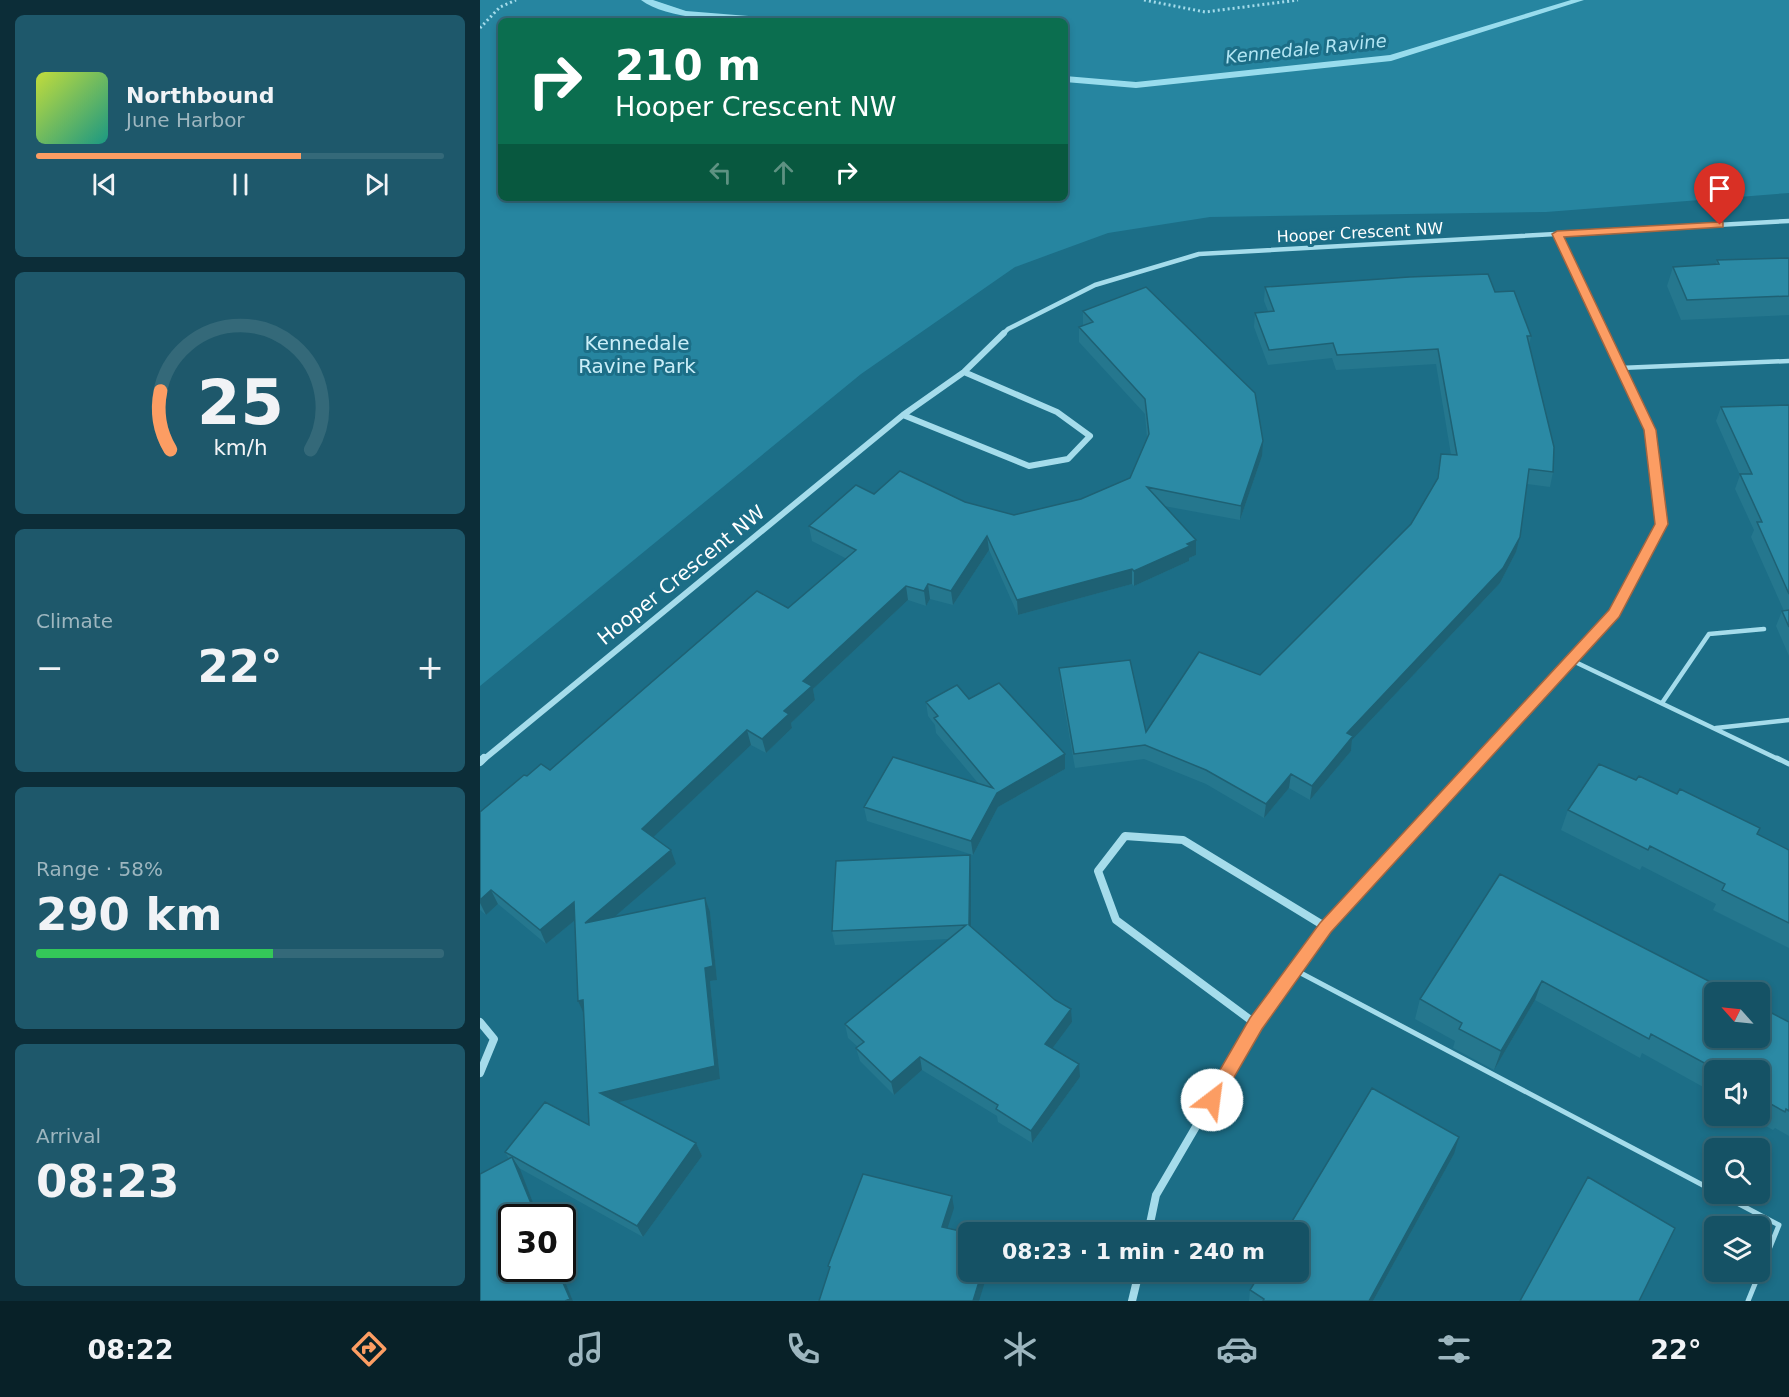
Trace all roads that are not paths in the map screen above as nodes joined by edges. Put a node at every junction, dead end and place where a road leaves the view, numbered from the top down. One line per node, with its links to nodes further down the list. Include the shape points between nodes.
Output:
1 (1789, 221): 2 (street, Hooper Crescent NW)
2 (1557, 234): 4 (street); 5 (street, Hooper Crescent NW, via 1199,255 1095,285 1008,328)
3 (1789, 361): 4 (lane)
4 (1620, 368): 8 (street, via 1650,430 1661,524 1614,613)
5 (964, 372): 6 (street, Hooper Crescent NW); 6 (street, via 1058,412 1090,436 1068,459 1029,466)
6 (903, 415): 12 (street, Hooper Crescent NW)
7 (1764, 629): 9 (lane, via 1709,634)
8 (1571, 660): 9 (lane); 14 (street)
9 (1662, 703): 11 (lane)
10 (1789, 720): 11 (lane)
11 (1713, 728): 13 (lane)
12 (480, 762)
13 (1789, 764)
14 (1326, 927): 15 (street); 17 (street, via 1183,840 1125,836 1098,871 1116,920)
15 (1294, 970): 17 (street); 19 (lane)
16 (480, 1022): 18 (street, via 494,1040)
17 (1256, 1023): 21 (street, via 1156,1195)
18 (480, 1073)
19 (1704, 1186)
20 (1739, 1204): 24 (lane, via 1779,1225)
21 (1150, 1222)
22 (1137, 1282): 23 (street)
23 (1132, 1301)
24 (1748, 1301)

